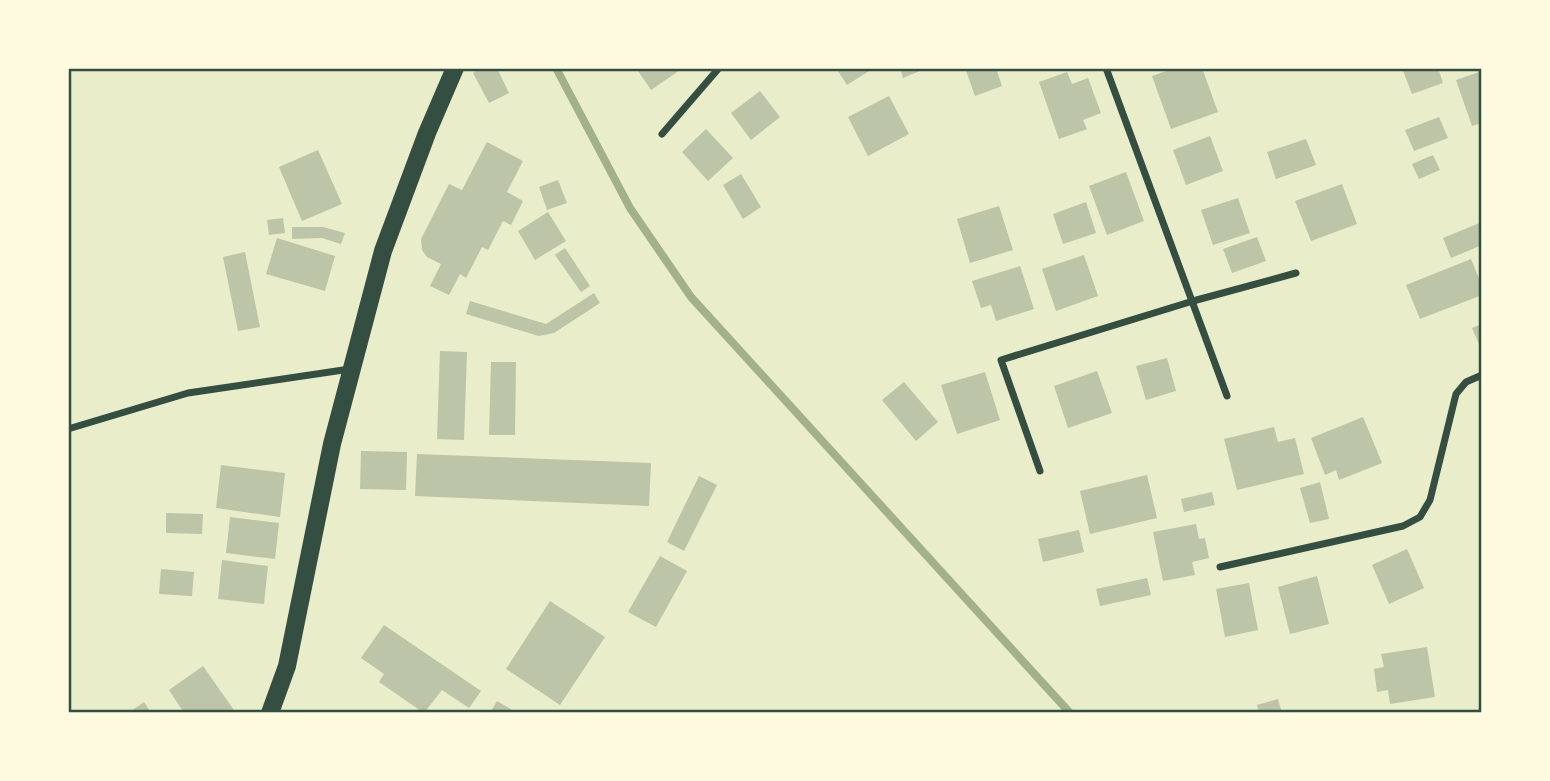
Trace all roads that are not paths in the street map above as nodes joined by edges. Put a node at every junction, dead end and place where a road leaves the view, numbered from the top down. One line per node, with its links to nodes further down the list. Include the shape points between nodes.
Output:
1 (455, 68): 7 (main road, via 398,206)
2 (719, 68): 4 (street)
3 (1106, 68): 6 (street)
4 (662, 134)
5 (1296, 273): 6 (street)
6 (1193, 301): 9 (street); 11 (street, via 1001,360)
7 (350, 369): 10 (street, via 188,393); 13 (main road, via 287,666)
8 (1482, 375): 12 (street, via 1466,382 1456,394 1430,499 1420,517 1403,526)
9 (1227, 396)
10 (68, 429)
11 (1040, 471)
12 (1220, 567)
13 (270, 713)

